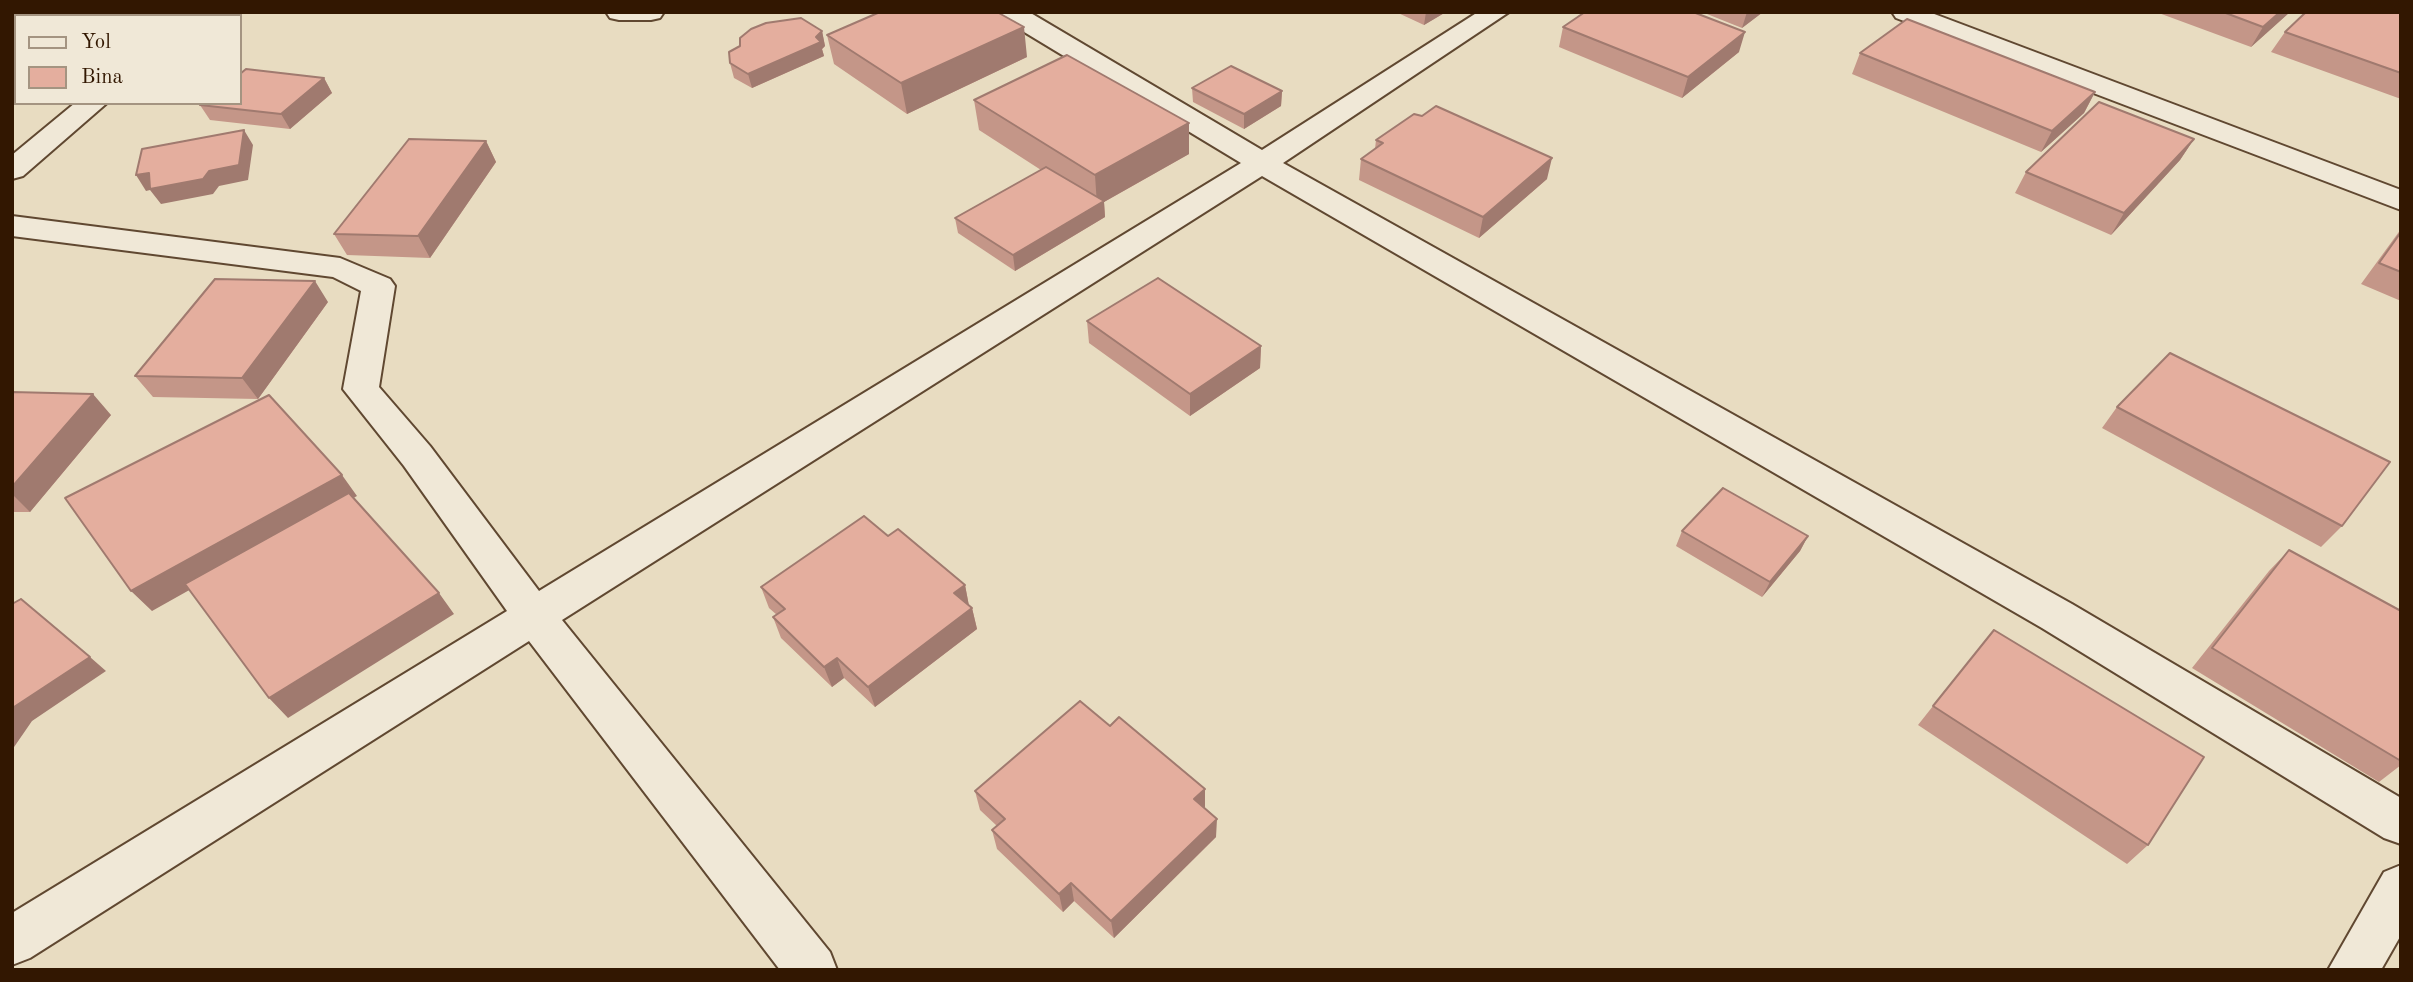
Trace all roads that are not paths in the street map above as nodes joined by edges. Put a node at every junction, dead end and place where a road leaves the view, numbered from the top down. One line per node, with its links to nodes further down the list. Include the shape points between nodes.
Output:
1 (619, 12): 2 (street)
2 (651, 12)
3 (1010, 12): 7 (street)
4 (1496, 12): 7 (street)
5 (1905, 12): 9 (street)
6 (91, 105): 8 (street)
7 (1262, 163): 11 (street); 12 (street, via 2057,616)
8 (12, 170)
9 (2401, 201)
10 (12, 226): 11 (street, via 340,268 378,286 361,389 417,456)
11 (534, 616): 14 (street); 15 (street)
12 (2401, 822)
13 (2401, 888): 16 (street)
14 (12, 942)
15 (812, 970)
16 (2353, 970)

